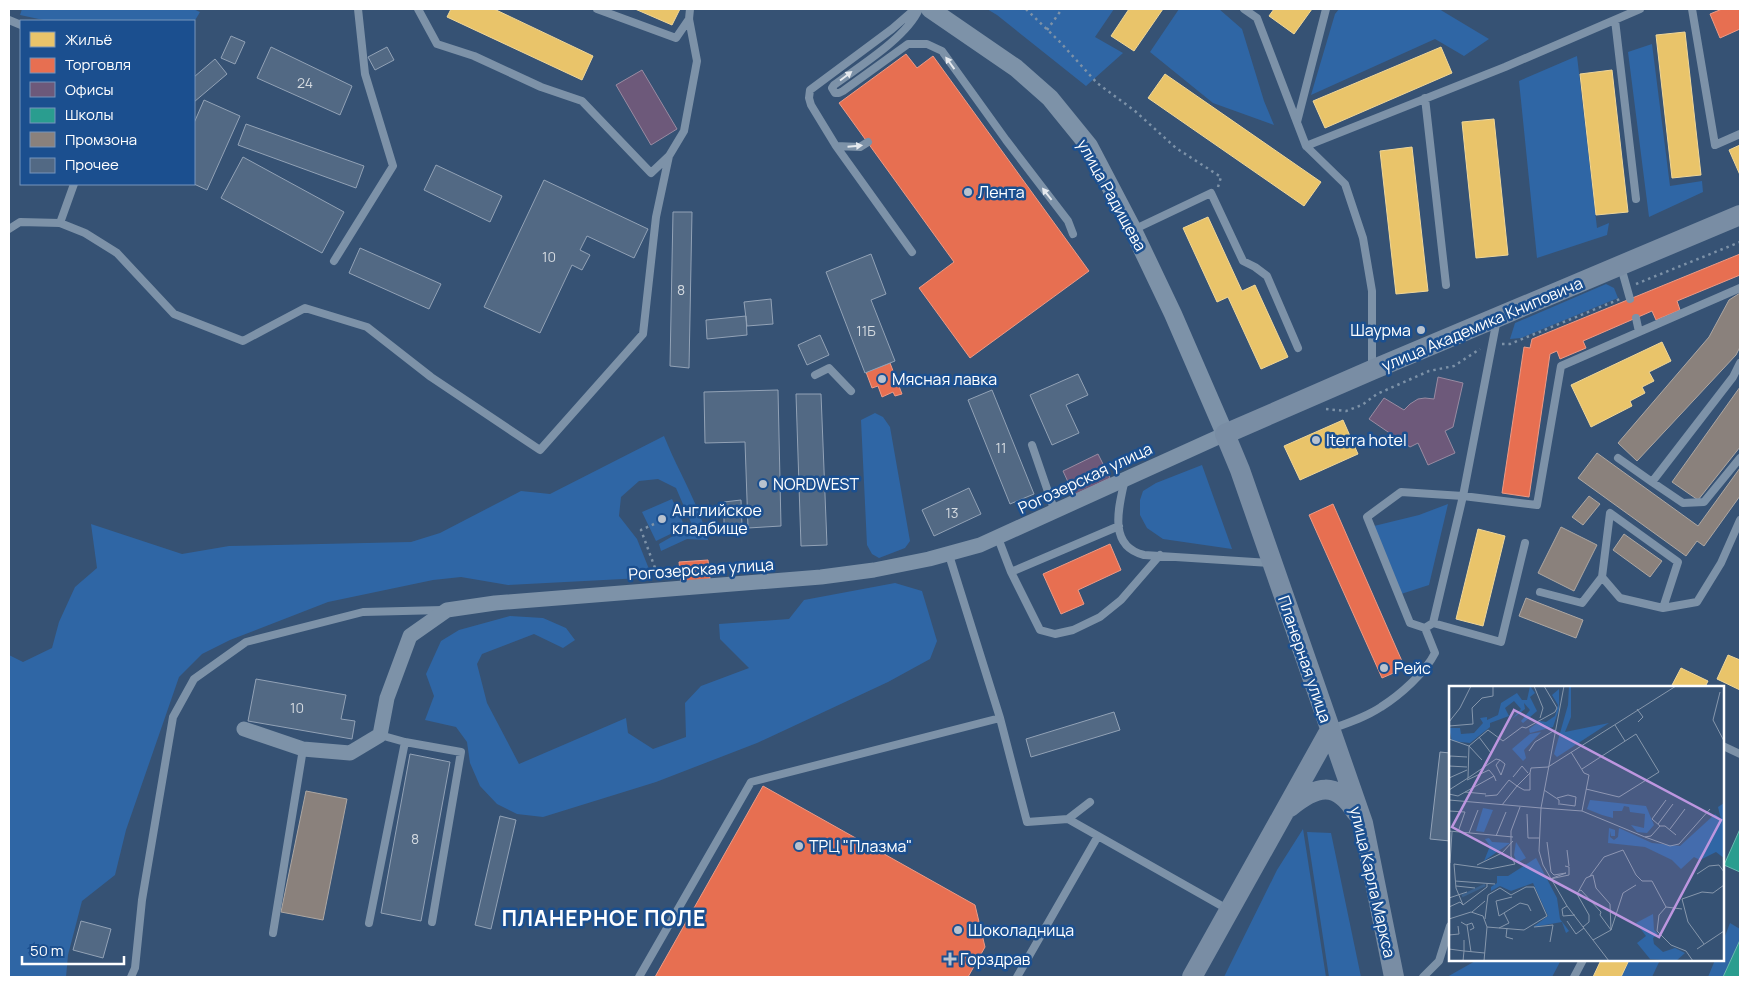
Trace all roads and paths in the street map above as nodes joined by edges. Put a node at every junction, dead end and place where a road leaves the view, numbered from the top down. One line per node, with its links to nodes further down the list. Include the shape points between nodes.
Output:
1 (358, 9): 35 (lane, via 365,74 393,166)
2 (418, 9): 24 (lane, via 437,44 474,56 540,87 582,100 651,174)
3 (597, 9): 15 (lane, via 676,38)
4 (690, 9): 15 (lane)
5 (915, 9): 14 (lane)
6 (919, 9): 14 (lane)
7 (930, 9): 31 (street, улица Радищева, via 1016,68 1050,98 1089,146)
8 (1026, 9): 17 (path)
9 (1062, 9): 17 (path)
10 (1244, 9): 19 (lane, via 1257,18)
11 (1326, 9): 19 (lane)
12 (1640, 9): 16 (lane)
13 (1692, 9): 20 (lane, via 1715,145)
14 (911, 16): 22 (lane, via 810,90 808,98 811,105); 32 (lane, one-way to 14, via 1068,221 942,51 927,44 908,44 843,91 835,93 834,85 900,35)
15 (690, 19): 24 (lane, via 697,61 684,131)
16 (1615, 20): 18 (lane); 26 (lane)
17 (1048, 30): 27 (path, via 1097,83 1135,110 1176,148 1221,177)
18 (1425, 98): 23 (lane); 37 (lane)
19 (1297, 122): 23 (lane)
20 (1740, 134)
21 (868, 142): 22 (lane, one-way to 21, via 860,147)
22 (836, 146): 34 (lane)
23 (1306, 146): 46 (lane, via 1345,184 1363,238 1372,291)
24 (669, 156): 29 (lane, via 656,217 643,334 540,450 431,377 367,328 305,308 243,341 174,314 117,253 85,233)
25 (74, 185): 29 (lane)
26 (1636, 199)
27 (1214, 200): 31 (lane, via 1211,193); 44 (lane, via 1243,261 1267,276)
28 (1740, 215): 36 (main road, улица Академика Книповича)
29 (60, 223): 30 (lane, via 20,222)
30 (9, 229)
31 (1133, 230): 50 (street, улица Радищева)
32 (1073, 234)
33 (1740, 242): 39 (path, via 1640,282 1633,286)
34 (912, 252)
35 (334, 261)
36 (1621, 266): 39 (lane); 40 (main road, улица Академика Книповича)
37 (1446, 286)
38 (1740, 288): 42 (lane)
39 (1629, 297): 43 (path, via 1510,344)
40 (1498, 317): 43 (lane); 46 (main road, улица Академика Книповича)
41 (1636, 318): 42 (lane)
42 (1639, 332): 56 (lane, via 1561,366 1537,505)
43 (1493, 345): 49 (path, via 1473,352 1454,366 1429,371 1377,394 1362,405 1346,411); 56 (lane)
44 (1298, 348)
45 (1740, 363): 55 (lane, via 1733,377)
46 (1372, 370): 50 (main road, улица Академика Книповича)
47 (815, 374): 48 (lane, via 829,368)
48 (851, 391)
49 (1322, 410)
50 (1224, 434): 54 (street, Рогозерская улица); 65 (main road, Планерная улица)
51 (1032, 445): 57 (lane)
52 (1618, 458): 55 (lane)
53 (1740, 458): 55 (lane, via 1704,502 1683,503)
54 (1125, 479): 57 (street, Рогозерская улица); 60 (lane)
55 (1652, 482)
56 (1463, 496): 72 (lane); 73 (lane, via 1401,492 1367,517 1410,623)
57 (1055, 512): 61 (street, Рогозерская улица)
58 (1740, 520): 70 (lane, via 1722,562 1697,602)
59 (654, 524): 68 (path, via 641,530)
60 (1118, 526): 64 (lane, via 1121,538 1135,552); 66 (lane)
61 (998, 538): 63 (street, Рогозерская улица); 66 (lane)
62 (1525, 543): 72 (lane, via 1501,642)
63 (949, 555): 68 (street, Рогозерская улица, via 821,577); 74 (lane)
64 (1160, 555): 65 (lane); 66 (lane, via 1121,600 1100,617 1073,630 1055,634 1040,630)
65 (1273, 563): 76 (main road, Планерная улица)
66 (1012, 572)
67 (1602, 577): 69 (lane, via 1582,603); 70 (lane, via 1620,598); 70 (lane, via 1610,513 1678,562)
68 (663, 589): 71 (street, Рогозерская улица)
69 (1540, 592)
70 (1663, 608)
71 (447, 610): 77 (street, Рогозерская улица, via 410,636 387,698); 94 (lane, via 363,612 246,642 194,679 173,717)
72 (1433, 623): 73 (lane)
73 (1425, 628): 76 (lane, via 1435,653 1430,664 1380,708)
74 (1000, 718): 85 (lane, via 1027,822); 95 (lane, via 751,782)
75 (244, 730): 80 (street)
76 (1330, 730): 82 (main road, улица Карла Маркса); 83 (main road, Планерная улица)
77 (380, 736): 78 (lane); 80 (street, via 350,753)
78 (405, 742): 89 (lane, via 461,752); 90 (lane)
79 (1724, 746): 81 (lane)
80 (303, 749): 92 (lane)
81 (1740, 754)
82 (1350, 786): 83 (main road, via 1342,778 1327,775 1307,780); 86 (main road, улица Карла Маркса)
83 (1291, 801): 86 (main road, via 1311,792 1334,790 1344,795); 88 (main road, Планерная улица)
84 (1090, 802): 85 (lane)
85 (1068, 819): 87 (lane)
86 (1363, 822): 98 (main road, улица Карла Маркса)
87 (1098, 836): 88 (lane); 96 (lane)
88 (1229, 910): 97 (main road, Планерная улица)
89 (432, 922)
90 (369, 923)
91 (1449, 929): 99 (lane, via 1439,962)
92 (273, 933)
93 (1582, 961): 100 (lane)
94 (131, 977)
95 (639, 977)
96 (1017, 977)
97 (1192, 977)
98 (1394, 977)
99 (1423, 977)
100 (1574, 977)

